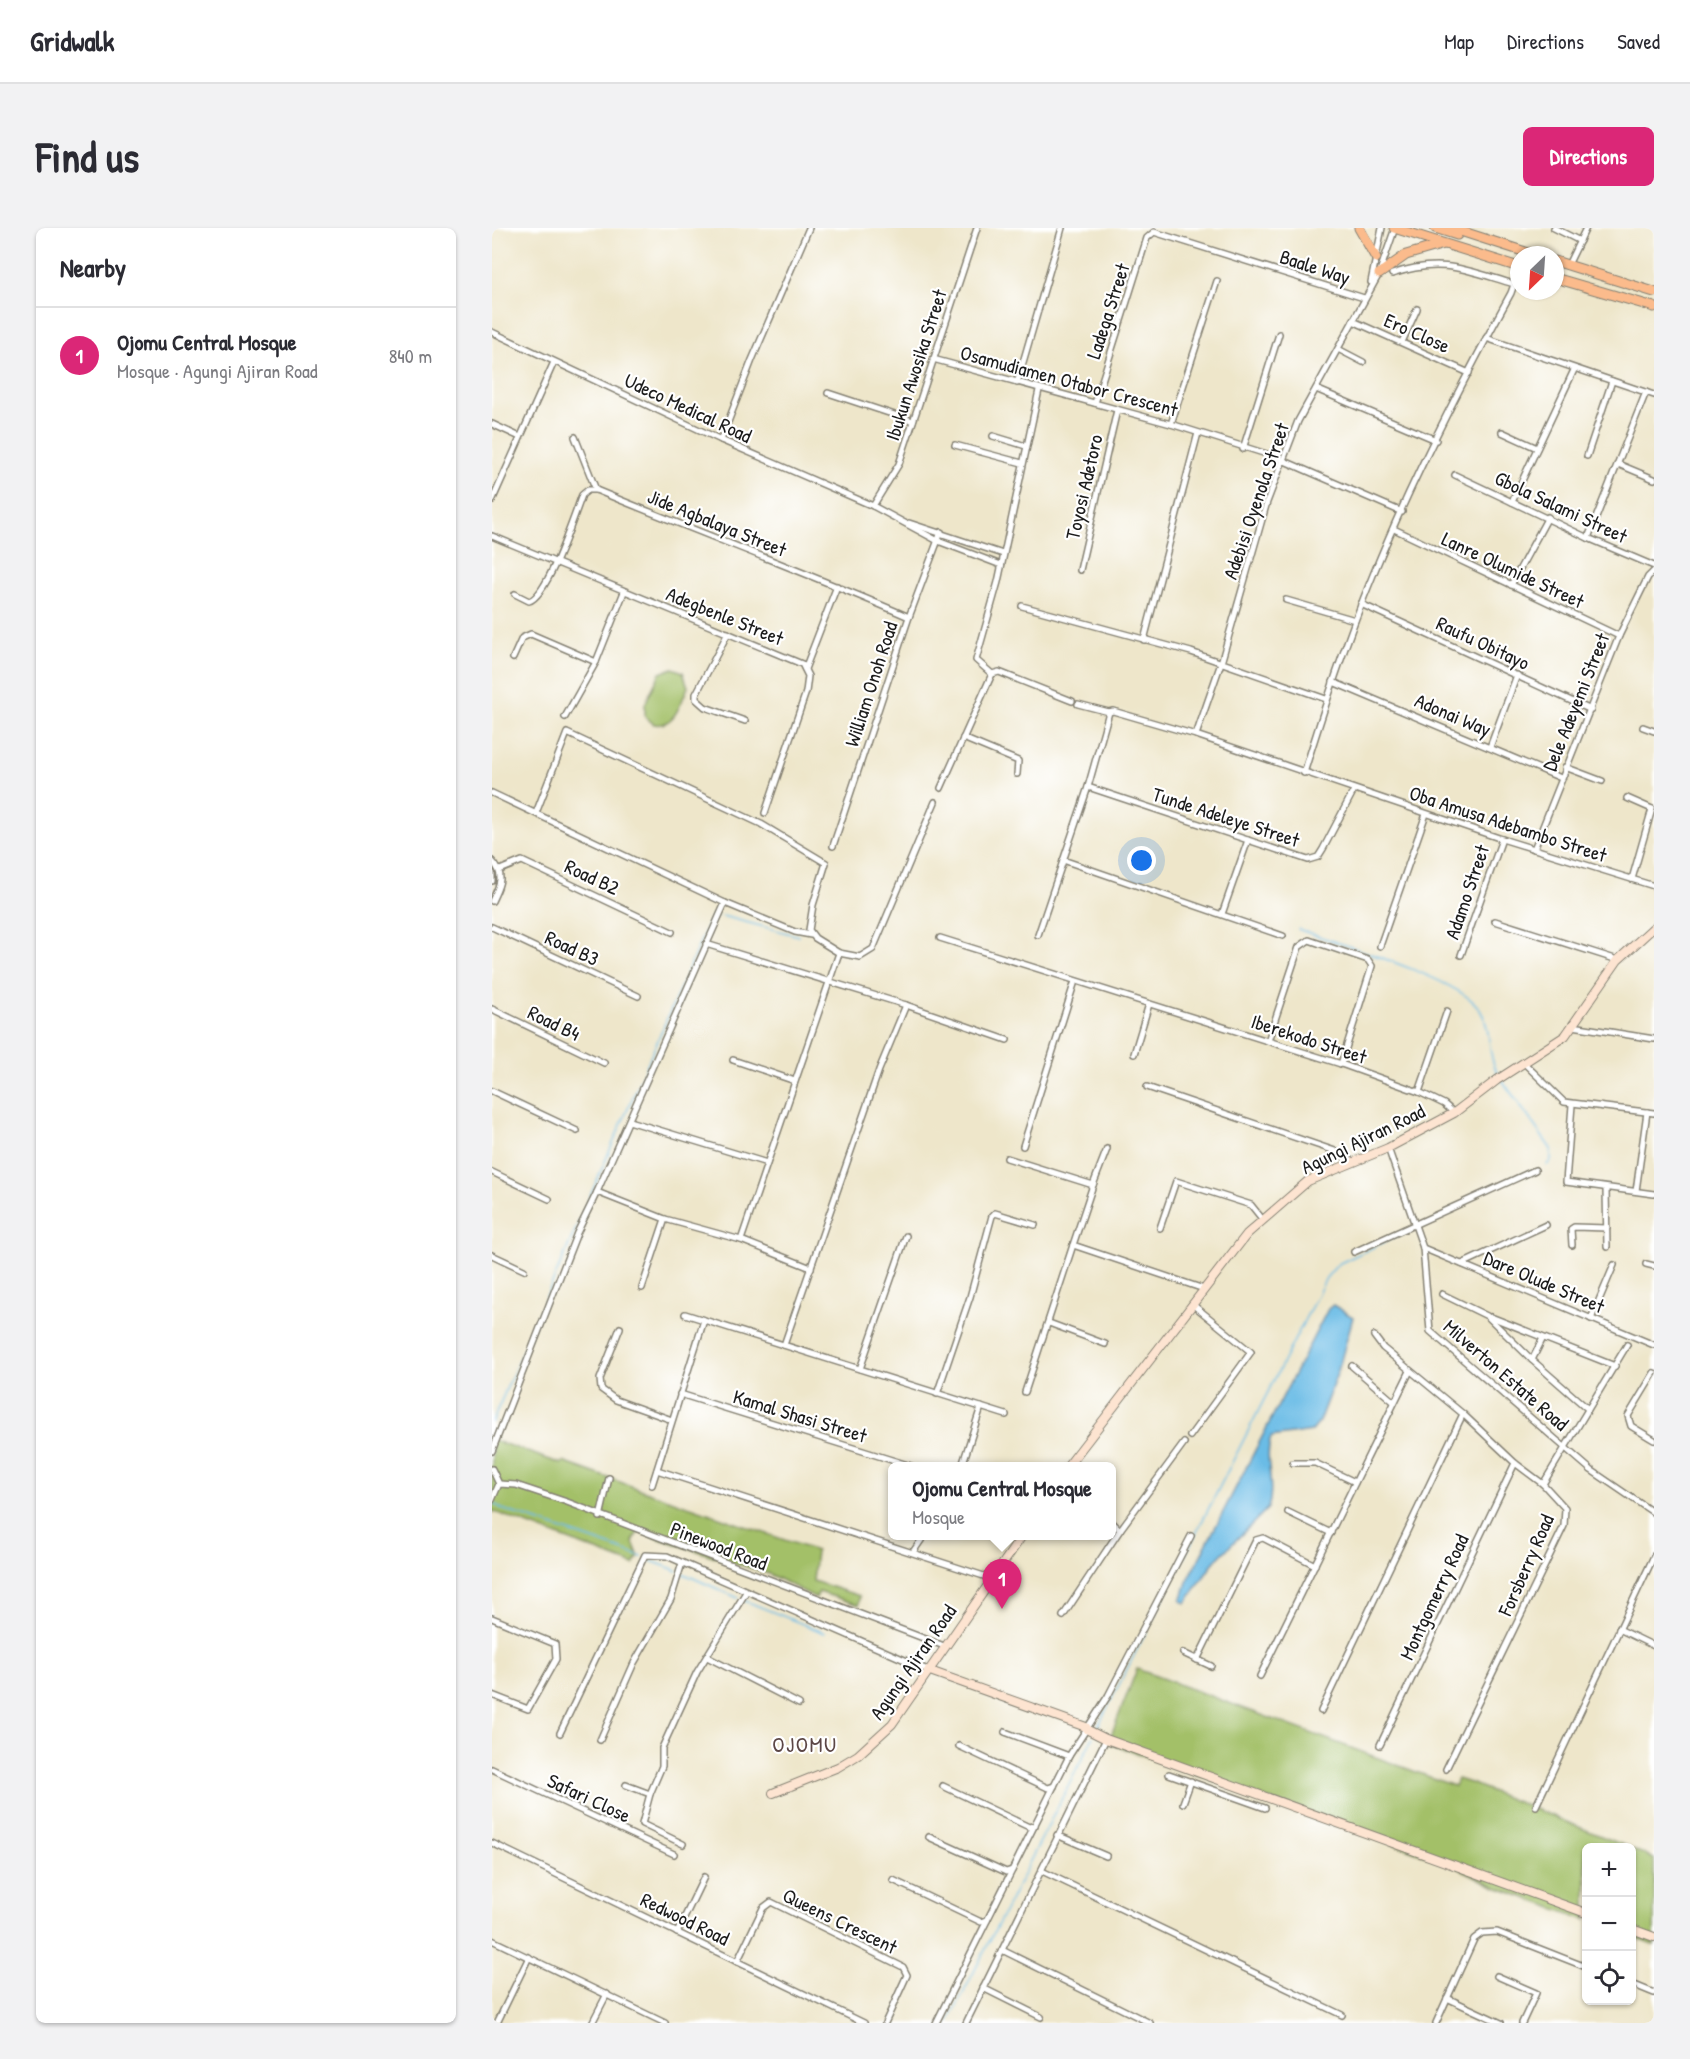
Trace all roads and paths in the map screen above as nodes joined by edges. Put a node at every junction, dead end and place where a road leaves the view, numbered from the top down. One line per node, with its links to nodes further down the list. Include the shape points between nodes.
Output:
1 (809, 228): 59 (street)
2 (977, 228): 37 (street, Ibukun Awosika Street)
3 (1062, 228): 43 (street)
4 (1359, 228): 16 (highway)
5 (1382, 228): 16 (street)
6 (1395, 228): 13 (highway); 20 (street, Adebisi Oyenola Street)
7 (1435, 228): 15 (highway)
8 (1453, 228): 14 (highway)
9 (1554, 228): 12 (street)
10 (1586, 228): 12 (street)
11 (1154, 232): 28 (street, Baale Way); 49 (street, Ladega Street, via 1147,238)
12 (1580, 241): 19 (street)
13 (1451, 244): 18 (highway); 20 (highway, via 1412,252)
14 (1510, 248)
15 (1510, 249)
16 (1376, 258): 25 (street)
17 (1564, 264): 19 (highway)
18 (1510, 265)
19 (1568, 265): 27 (highway)
20 (1379, 274): 25 (street, Adebisi Oyenola Street)
21 (1392, 274): 24 (street, via 1418,266 1446,264)
22 (1217, 281): 53 (street)
23 (1564, 281): 29 (highway)
24 (1510, 283)
25 (1371, 286): 28 (street, Adebisi Oyenola Street)
26 (1510, 292): 34 (street)
27 (1654, 292)
28 (1364, 298): 31 (street, Adebisi Oyenola Street)
29 (1654, 307)
30 (1417, 309): 35 (street)
31 (1353, 321): 35 (street, Ero Close); 36 (street, Adebisi Oyenola Street)
32 (492, 332): 38 (street, Udeco Medical Road)
33 (1279, 334): 63 (street)
34 (1486, 338): 40 (street); 41 (street)
35 (1402, 342): 41 (street, Ero Close)
36 (1338, 350): 39 (street); 44 (street, Adebisi Oyenola Street)
37 (933, 359): 43 (street, Osamudiamen Otabor Crescent); 51 (street, Ibukun Awosika Street)
38 (554, 362): 58 (street); 59 (street, Udeco Medical Road)
39 (1363, 362)
40 (1574, 370): 42 (street); 64 (street)
41 (1469, 373): 60 (street)
42 (1612, 381): 46 (street); 65 (street)
43 (1017, 383): 45 (street, Osamudiamen Otabor Crescent)
44 (1316, 389): 60 (street); 66 (street, Adebisi Oyenola Street)
45 (1039, 390): 49 (street, Osamudiamen Otabor Crescent); 62 (street)
46 (1646, 392): 48 (street); 68 (street)
47 (828, 393): 51 (street)
48 (1654, 394)
49 (1095, 403): 50 (street, Osamudiamen Otabor Crescent)
50 (1117, 410): 53 (street, Osamudiamen Otabor Crescent); 87 (street, Toyosi Adetoro)
51 (913, 421): 74 (street, Ibukun Awosika Street, via 896,471)
52 (492, 424): 58 (street)
53 (1171, 424): 55 (street, Osamudiamen Otabor Crescent)
54 (1502, 432): 64 (street)
55 (1198, 433): 63 (street, Osamudiamen Otabor Crescent); 100 (street, Osamudiamen Otabor Crescent)
56 (575, 436): 71 (street)
57 (993, 436): 62 (street)
58 (520, 437): 72 (street)
59 (721, 440): 74 (street, Udeco Medical Road)
60 (1436, 440): 75 (street)
61 (955, 445): 67 (street)
62 (1026, 446): 67 (street)
63 (1244, 448): 66 (street, Osamudiamen Otabor Crescent)
64 (1537, 448): 73 (street)
65 (1587, 456)
66 (1283, 460): 75 (street, Osamudiamen Otabor Crescent); 103 (street, Adebisi Oyenola Street, via 1267,502)
67 (1022, 463): 83 (street)
68 (1618, 464): 70 (street); 81 (street)
69 (1455, 475): 73 (street, Gbola Salami Street)
70 (1654, 479)
71 (596, 490): 84 (street, via 582,495); 90 (street, Jide Agbalaya Street)
72 (492, 501)
73 (1512, 501): 76 (street, Gbola Salami Street)
74 (873, 506): 77 (street, Udeco Medical Road)
75 (1401, 512): 78 (street)
76 (1548, 517): 81 (street, Gbola Salami Street); 89 (street)
77 (907, 523): 79 (street); 82 (street)
78 (1394, 529): 89 (street, Lanre Olumide Street); 94 (street)
79 (941, 532): 82 (street, William Onoh Road); 83 (street)
80 (492, 536): 84 (street, Adegbenle Street)
81 (1588, 538): 86 (street, Gbola Salami Street)
82 (938, 541): 85 (street); 96 (street, William Onoh Road)
83 (1003, 554): 85 (street)
84 (555, 564): 91 (street, Adegbenle Street); 92 (street, via 535,599 529,601)
85 (1001, 565): 105 (street, via 976,660)
86 (1654, 566)
87 (1080, 570)
88 (1654, 571): 99 (street, Dele Adeyemi Street)
89 (1511, 585): 99 (street, Lanre Olumide Street)
90 (837, 586): 96 (street, Jide Agbalaya Street); 104 (street)
91 (624, 592): 98 (street, Adegbenle Street); 102 (street)
92 (515, 594)
93 (1286, 600): 97 (street)
94 (1361, 604): 97 (street); 106 (street, Raufu Obitayo)
95 (1022, 606): 100 (street)
96 (909, 617): 135 (street, William Onoh Road)
97 (1355, 620): 107 (street)
98 (728, 633): 104 (street, Adegbenle Street, via 790,658); 112 (street, via 696,699 705,707)
99 (1619, 636): 109 (street, Dele Adeyemi Street)
100 (1144, 640): 103 (street)
101 (513, 658): 102 (street, via 522,638 531,634)
102 (596, 662): 111 (street)
103 (1221, 663): 108 (street); 115 (street, Adebisi Oyenola Street)
104 (805, 669): 131 (street, via 806,692)
105 (992, 674): 110 (street, Oba Amusa Adebambo Street, via 999,672); 116 (street)
106 (1517, 675): 109 (street, Raufu Obitayo); 117 (street)
107 (1333, 682): 108 (street); 117 (street, Adonai Way)
108 (1326, 699): 119 (street)
109 (1591, 710): 118 (street, Dele Adeyemi Street)
110 (1109, 712): 115 (street, Oba Amusa Adebambo Street); 123 (street)
111 (566, 717)
112 (745, 721)
113 (1643, 727): 114 (street)
114 (1654, 731)
115 (1196, 735): 119 (street, Oba Amusa Adebambo Street)
116 (963, 738): 120 (street, via 1018,761); 124 (street)
117 (1490, 747): 121 (street, Adonai Way)
118 (1566, 767): 121 (street, Dele Adeyemi Street); 122 (street)
119 (1304, 773): 125 (street, Oba Amusa Adebambo Street)
120 (1017, 774)
121 (1561, 778): 136 (street, Dele Adeyemi Street)
122 (1602, 781)
123 (1088, 787): 134 (street, Tunde Adeleye Street); 137 (street)
124 (941, 788)
125 (1354, 790): 132 (street, Oba Amusa Adebambo Street); 134 (street, Tunde Adeleye Street, via 1318,857 1308,860)
126 (492, 793): 130 (street)
127 (1628, 798): 129 (street)
128 (935, 802): 157 (street, via 873,949 860,957)
129 (1653, 809): 141 (street)
130 (537, 813): 145 (street); 151 (street, via 567,733 761,824 826,863 813,904 809,930)
131 (765, 813)
132 (1426, 814): 133 (street, Oba Amusa Adebambo Street); 156 (street)
133 (1502, 839): 136 (street, Oba Amusa Adebambo Street); 158 (street, Adamo Street)
134 (1248, 840): 146 (street)
135 (833, 846)
136 (1534, 849): 141 (street, Oba Amusa Adebambo Street)
137 (1063, 860): 146 (street); 152 (street)
138 (492, 861): 139 (street)
139 (500, 870): 144 (street, via 501,881); 150 (street, Road B2, via 522,861)
140 (492, 873): 142 (street)
141 (1632, 879): 143 (street, Oba Amusa Adebambo Street)
142 (492, 881)
143 (1654, 886)
144 (492, 901)
145 (725, 903): 151 (street, via 795,932); 155 (street)
146 (1222, 914): 153 (street)
147 (1495, 921): 159 (street)
148 (492, 927): 162 (street, Road B3)
149 (1654, 927): 159 (street, Agungi Ajiran Road)
150 (672, 932)
151 (812, 934): 157 (street)
152 (1038, 935)
153 (1283, 936)
154 (940, 938): 160 (street, Iberekodo Street)
155 (706, 944): 161 (street); 184 (street)
156 (1380, 946)
157 (839, 953): 161 (street)
158 (1461, 955)
159 (1618, 960): 167 (street, Agungi Ajiran Road)
160 (1075, 981): 163 (street, Iberekodo Street); 186 (street)
161 (827, 983): 164 (street); 176 (street)
162 (638, 996)
163 (1149, 1004): 170 (street, Iberekodo Street); 171 (street)
164 (906, 1005): 169 (street); 219 (street, via 879,1070)
165 (492, 1009): 173 (street, Road B4)
166 (1447, 1011): 179 (street)
167 (1573, 1026): 168 (street); 174 (street, Agungi Ajiran Road, via 1565,1036)
168 (1654, 1039)
169 (1007, 1040)
170 (1268, 1041): 175 (street, Iberekodo Street); 175 (street, via 1299,947 1309,940 1368,960 1372,966)
171 (1134, 1054)
172 (733, 1060): 176 (street)
173 (604, 1063)
174 (1524, 1063): 180 (street, via 1560,1100); 182 (street, Agungi Ajiran Road)
175 (1341, 1064): 179 (street, Iberekodo Street)
176 (795, 1081): 191 (street)
177 (1147, 1087): 190 (street, via 1335,1151)
178 (492, 1091): 185 (street)
179 (1419, 1092): 182 (street, Iberekodo Street)
180 (1572, 1105): 181 (street); 195 (street, via 1566,1182)
181 (1647, 1112): 183 (street); 196 (street)
182 (1454, 1113): 187 (street, Agungi Ajiran Road)
183 (1654, 1113)
184 (629, 1121): 191 (street); 197 (street)
185 (578, 1131)
186 (1023, 1146)
187 (1388, 1148): 190 (street, Agungi Ajiran Road); 202 (street, Milverton Estate Road)
188 (1107, 1149): 194 (street)
189 (1007, 1158): 194 (street)
190 (1352, 1161): 201 (street, Agungi Ajiran Road, via 1308,1181)
191 (767, 1163): 208 (street)
192 (1535, 1170): 202 (street)
193 (492, 1172): 199 (street)
194 (1093, 1185): 209 (street)
195 (1606, 1188): 196 (street); 206 (street)
196 (1636, 1191): 198 (street)
197 (597, 1192): 200 (street); 256 (street, via 577,1233)
198 (1654, 1194)
199 (549, 1199)
200 (666, 1219): 208 (street); 221 (street)
201 (1263, 1220): 205 (street, via 1251,1205 1176,1181); 222 (street, Agungi Ajiran Road, via 1246,1234)
202 (1414, 1224): 212 (street, Milverton Estate Road); 213 (street)
203 (1035, 1225): 245 (street, via 995,1213 992,1216)
204 (1546, 1225): 215 (street)
205 (1160, 1228)
206 (1607, 1228): 210 (street, via 1574,1227); 211 (street)
207 (906, 1236): 240 (street)
208 (741, 1240): 219 (street)
209 (1073, 1245): 222 (street); 229 (street)
210 (1572, 1245)
211 (1607, 1247)
212 (1423, 1248): 215 (street, Dare Olude Street); 255 (street, Milverton Estate Road, via 1430,1331)
213 (1354, 1252)
214 (492, 1255): 220 (street)
215 (1462, 1264): 227 (street, Dare Olude Street)
216 (1614, 1264): 227 (street)
217 (1646, 1264): 218 (street)
218 (1654, 1266)
219 (811, 1268): 234 (street)
220 (524, 1270)
221 (642, 1288)
222 (1204, 1289): 224 (street, Agungi Ajiran Road)
223 (1442, 1294): 226 (street)
224 (1192, 1305): 252 (street, via 1251,1352); 259 (street, Agungi Ajiran Road)
225 (685, 1314): 228 (street)
226 (1487, 1316): 232 (street); 237 (street)
227 (1592, 1319): 236 (street, Dare Olude Street)
228 (704, 1320): 234 (street); 244 (street)
229 (1049, 1323): 233 (street); 243 (street)
230 (620, 1328): 251 (street, via 600,1379 601,1389 616,1400)
231 (1374, 1336): 241 (street, Forsberry Road)
232 (1543, 1338): 237 (street); 239 (street)
233 (1105, 1344)
234 (784, 1345): 240 (street)
235 (1628, 1345): 239 (street)
236 (1654, 1345)
237 (1532, 1360): 248 (street)
238 (1352, 1366): 246 (street)
239 (1615, 1366): 248 (street)
240 (860, 1369): 245 (street)
241 (1410, 1371): 246 (street); 249 (street, Forsberry Road)
242 (1654, 1375): 253 (street, via 1628,1416 1631,1426)
243 (1025, 1392)
244 (680, 1394): 251 (street); 257 (street, Kamal Shasi Street)
245 (937, 1394): 247 (street)
246 (1394, 1402): 265 (street)
247 (981, 1407): 250 (street); 258 (street)
248 (1588, 1409): 255 (street)
249 (1463, 1414): 261 (street, Forsberry Road); 300 (street)
250 (1006, 1415)
251 (672, 1420): 263 (street)
252 (1190, 1436)
253 (1654, 1440)
254 (1184, 1443): 274 (street)
255 (1566, 1447): 267 (street); 271 (street, Milverton Estate Road, via 1591,1470)
256 (492, 1451)
257 (894, 1462)
258 (964, 1462)
259 (1072, 1462)
260 (1293, 1463): 265 (street, via 1315,1463)
261 (1515, 1463): 267 (street, Forsberry Road); 306 (street, Montgomerry Road)
262 (492, 1469): 266 (street)
263 (657, 1470): 268 (street); 281 (street)
264 (609, 1478): 272 (street)
265 (1355, 1482): 275 (street)
266 (499, 1484): 269 (street); 272 (street, Pinewood Road, via 516,1485)
267 (1543, 1484): 310 (street, Forsberry Road, via 1565,1508 1564,1526)
268 (652, 1485)
269 (493, 1498)
270 (1288, 1512): 275 (street)
271 (1654, 1513)
272 (600, 1517): 291 (street, Pinewood Road)
273 (1116, 1526): 274 (street)
274 (1120, 1530): 276 (street)
275 (1331, 1533): 284 (street)
276 (1116, 1536)
277 (1191, 1536): 301 (street)
278 (921, 1540): 281 (street)
279 (1019, 1540): 285 (street, Agungi Ajiran Road)
280 (1113, 1540): 287 (street)
281 (913, 1552): 285 (street)
282 (1654, 1556): 289 (street)
283 (682, 1563): 286 (street); 303 (street, via 655,1554 645,1555); 305 (street, via 671,1599 626,1680)
284 (1315, 1565): 294 (street, via 1263,1538 1256,1540); 297 (street)
285 (993, 1579): 291 (street, Agungi Ajiran Road)
286 (746, 1592): 293 (street); 296 (street)
287 (1063, 1616)
288 (492, 1618): 298 (street, via 555,1644 558,1651 528,1709)
289 (1619, 1629): 290 (street); 320 (street)
290 (1654, 1646)
291 (944, 1647): 296 (street, Agungi Ajiran Road)
292 (1183, 1653): 294 (street)
293 (707, 1657): 299 (street); 318 (street, via 662,1748 662,1766)
294 (1197, 1660): 295 (street)
295 (1211, 1666)
296 (930, 1671): 301 (street); 317 (street, Agungi Ajiran Road, via 892,1724 858,1755)
297 (1260, 1676)
298 (492, 1695)
299 (800, 1704)
300 (1321, 1711)
301 (1087, 1729): 304 (street); 308 (street)
302 (1005, 1732): 308 (street)
303 (560, 1733)
304 (1105, 1738): 311 (street); 323 (street)
305 (600, 1740)
306 (1380, 1745)
307 (959, 1746): 316 (street, via 1048,1788)
308 (1069, 1756): 316 (street)
309 (492, 1769): 327 (street, Safari Close)
310 (1446, 1769)
311 (1190, 1770): 313 (street); 333 (street)
312 (1169, 1774): 313 (street)
313 (1189, 1780): 319 (street); 321 (street)
314 (626, 1785): 318 (street)
315 (943, 1786): 322 (street, via 1029,1827)
316 (1054, 1786): 322 (street)
317 (773, 1793)
318 (650, 1794): 326 (street, via 642,1824)
319 (1183, 1803)
320 (1536, 1806)
321 (1265, 1808)
322 (1035, 1825): 329 (street)
323 (1057, 1835): 328 (street); 330 (street)
324 (929, 1837): 329 (street, via 1006,1872)
325 (492, 1843): 336 (street, Redwood Road)
326 (683, 1844)
327 (674, 1854)
328 (1106, 1856)
329 (1012, 1870): 334 (street)
330 (1042, 1871): 339 (street); 349 (street)
331 (704, 1876): 336 (street)
332 (893, 1880): 334 (street, via 981,1922)
333 (1582, 1911)
334 (987, 1920): 357 (street)
335 (1636, 1930): 337 (street)
336 (677, 1933): 341 (street, Redwood Road)
337 (1654, 1937)
338 (492, 1940): 340 (street)
339 (1002, 1950): 345 (street); 351 (street)
340 (529, 1957): 347 (street); 352 (street)
341 (737, 1962): 355 (street, Redwood Road); 356 (street, Queens Crescent, via 764,1908 771,1902 903,1967 907,1975)
342 (1582, 1965): 348 (street, via 1497,1932 1482,1933 1474,1939)
343 (1497, 1976): 362 (street, via 1536,1993)
344 (1636, 1986): 346 (street)
345 (983, 1988): 350 (street); 358 (street)
346 (1654, 1993)
347 (607, 1994): 353 (street); 354 (street)
348 (1447, 1998): 360 (street); 361 (street)
349 (1342, 2014)
350 (1041, 2017)
351 (1140, 2021): 359 (street)
352 (497, 2023)
353 (592, 2023)
354 (665, 2023)
355 (864, 2023)
356 (885, 2023)
357 (936, 2023)
358 (966, 2023)
359 (1150, 2023)
360 (1436, 2023)
361 (1501, 2023)
362 (1522, 2023)

